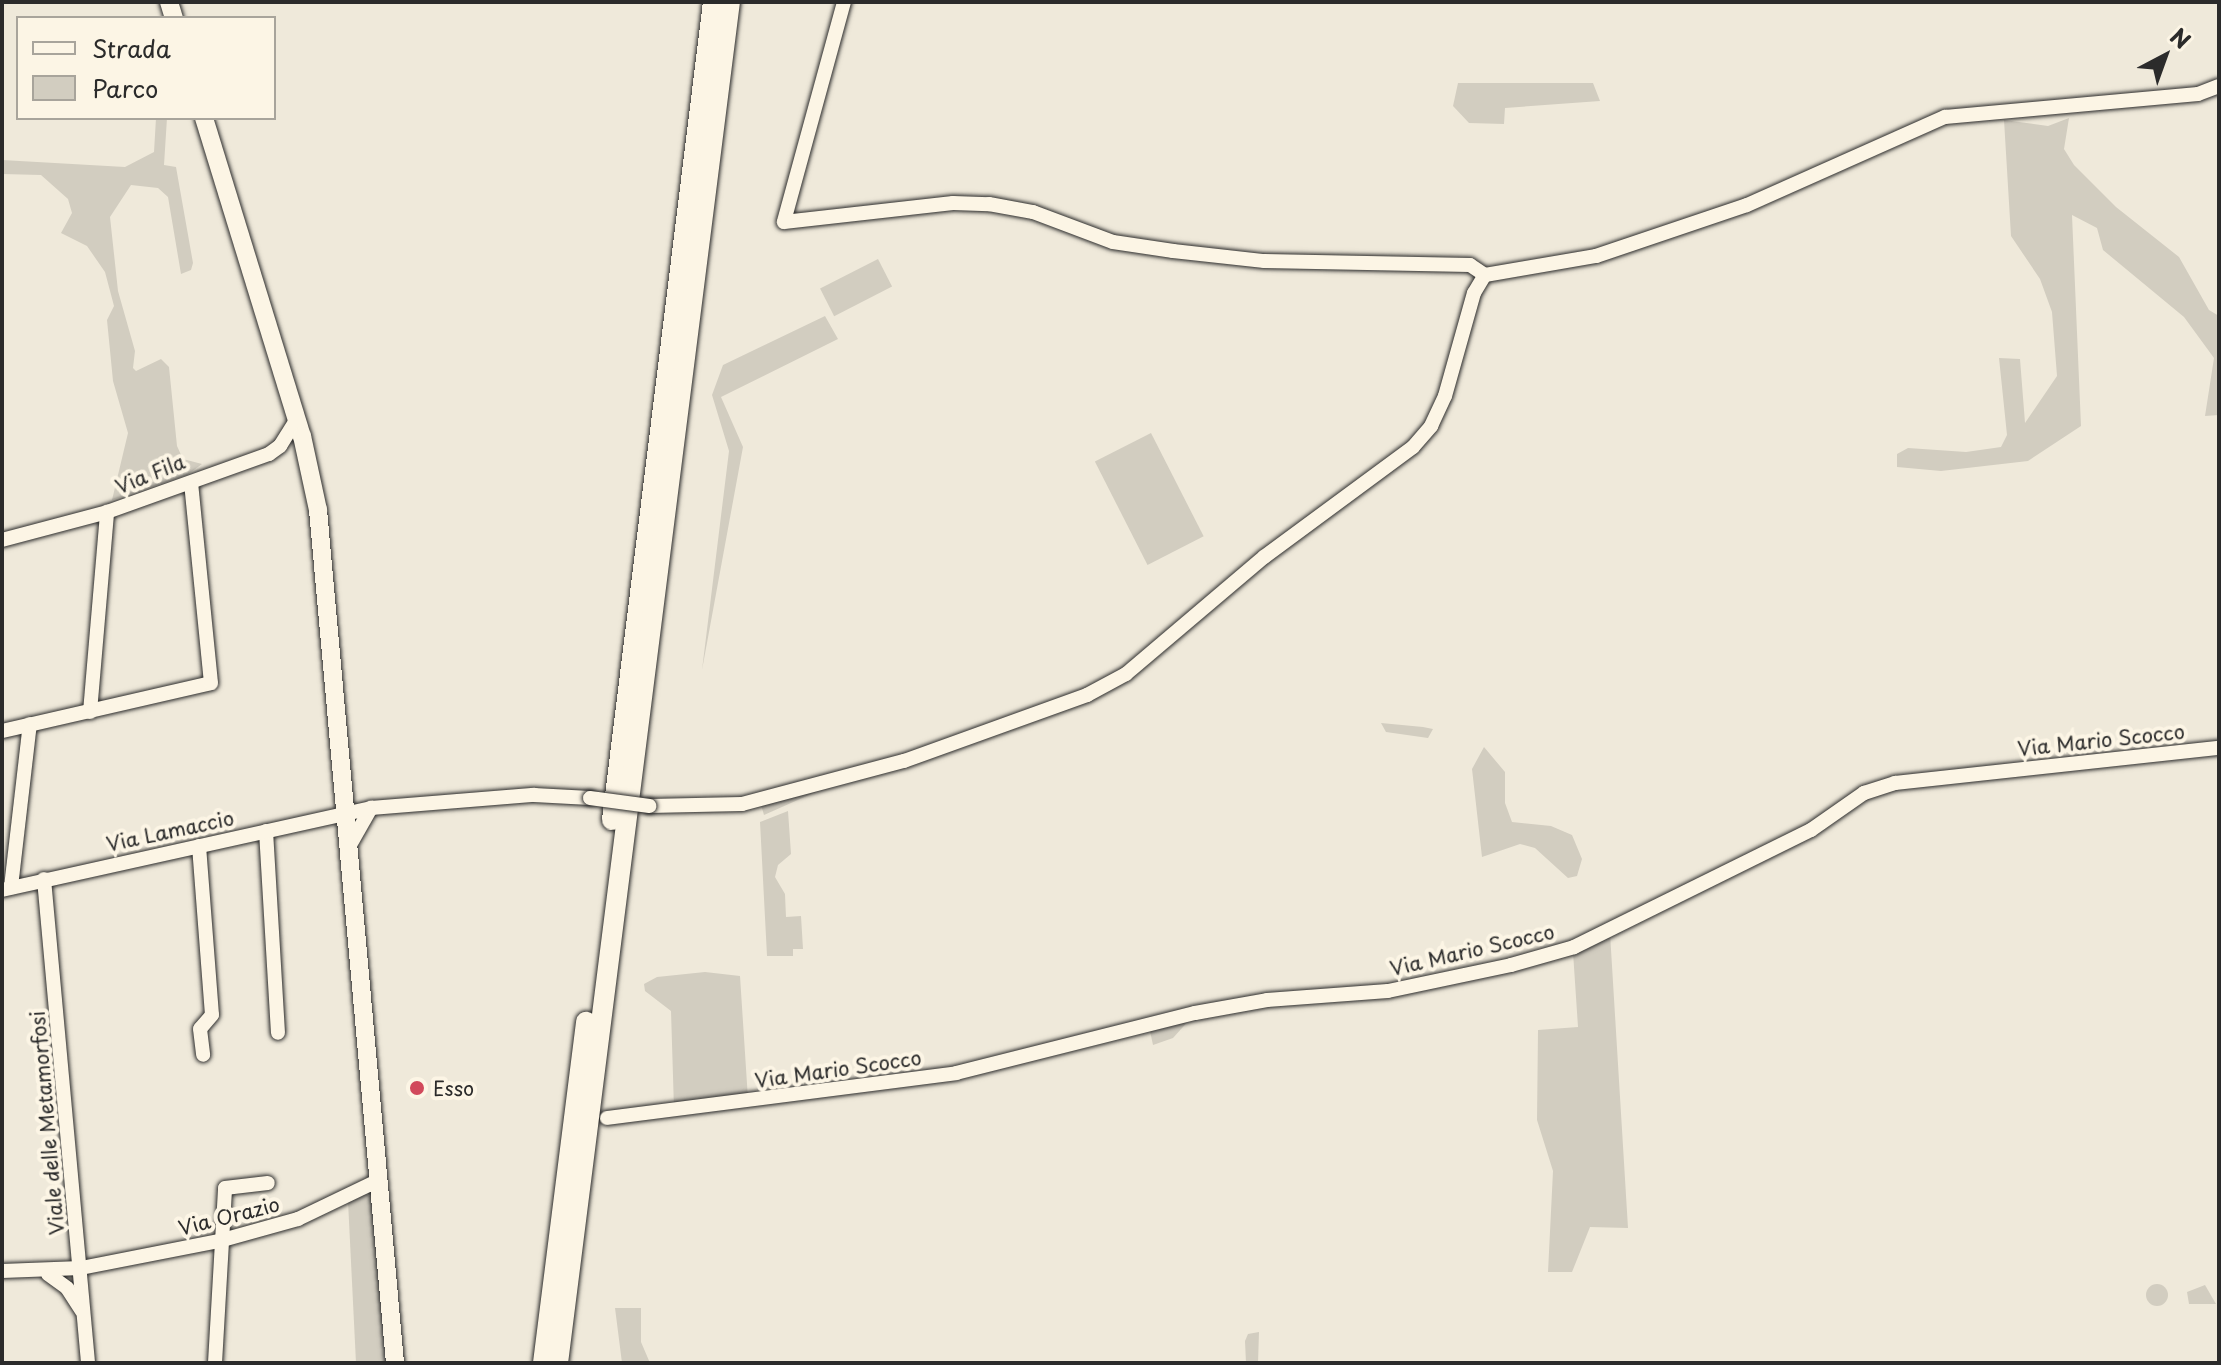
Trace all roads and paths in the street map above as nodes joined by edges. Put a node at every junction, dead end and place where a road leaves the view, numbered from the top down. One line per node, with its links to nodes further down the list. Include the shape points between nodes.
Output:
1 (713, 2): 37 (highway)
2 (730, 2): 38 (highway)
3 (844, 2): 6 (street, via 784,222 953,203 989,204 1033,212 1113,242 1173,251 1264,261 1470,265)
4 (2219, 86): 6 (street, via 2198,94 1945,117 1717,215 1596,256)
5 (205, 120): 7 (main road)
6 (1485, 275): 16 (street, Via Lamaccio, bridge, via 1474,293 1445,396 1431,426 1413,447 1264,557 1126,674 1087,695 904,761 742,804 649,806 534,795)
7 (297, 419): 8 (street, Via Fila, via 269,454 202,474); 15 (main road, via 318,510)
8 (191, 484): 9 (street, Via Fila); 11 (street, via 211,683)
9 (107, 512): 10 (street, Via Fila); 11 (street)
10 (2, 540)
11 (90, 712): 12 (street)
12 (30, 724): 13 (street); 22 (street)
13 (2, 731)
14 (2219, 748): 25 (street, Via Mario Scocco, via 1895,783 1864,793 1811,830 1574,947 1511,965 1388,991 1267,1000 1195,1013 956,1073)
15 (343, 779): 16 (street); 17 (main road)
16 (371, 808): 17 (street, Via Lamaccio); 19 (street)
17 (347, 813): 18 (street, Via Lamaccio); 19 (main road)
18 (266, 831): 20 (street, Via Lamaccio); 23 (street)
19 (349, 845): 26 (main road)
20 (199, 846): 21 (street, Via Lamaccio); 24 (street, via 212,1015 200,1029)
21 (44, 879): 22 (street, Via Lamaccio); 28 (street, Viale delle Metamorfosi)
22 (7, 889)
23 (278, 1033)
24 (203, 1055)
25 (607, 1118)
26 (379, 1180): 29 (street, Via Orazio, via 298,1219); 36 (main road)
27 (268, 1183): 29 (street, via 225,1188)
28 (77, 1233): 30 (street, Viale delle Metamorfosi); 31 (street, via 64,1256)
29 (219, 1241): 30 (street, Via Orazio); 35 (street)
30 (81, 1268): 31 (street, Via Orazio); 33 (street, Viale delle Metamorfosi)
31 (40, 1270): 32 (street, Via Orazio); 33 (street, via 76,1298)
32 (2, 1271)
33 (86, 1321): 34 (street, Viale delle Metamorfosi)
34 (88, 1363)
35 (215, 1363)
36 (395, 1363)
37 (543, 1363)
38 (558, 1363)

